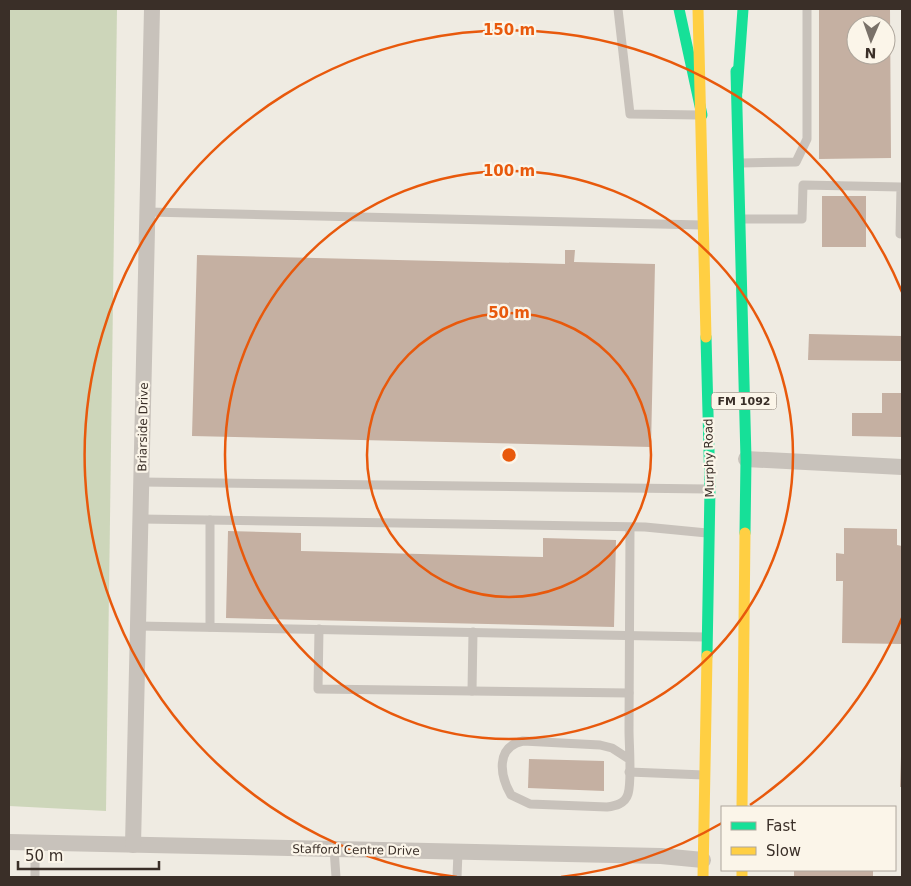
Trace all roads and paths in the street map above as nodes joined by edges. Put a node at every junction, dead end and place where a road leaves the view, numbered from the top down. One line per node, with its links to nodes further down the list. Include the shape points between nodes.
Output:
1 (152, 9): 12 (street, Briarside Drive)
2 (618, 9): 9 (lane, via 630,114)
3 (679, 9): 9 (main road)
4 (698, 9): 9 (main road, Murphy Road / FM 1092, via 700,90)
5 (734, 9): 8 (main road, FM 1092)
6 (743, 9): 8 (main road)
7 (808, 9): 10 (lane, via 807,139 796,162)
8 (736, 92): 10 (main road, FM 1092)
9 (707, 116): 14 (main road, Murphy Road / FM 1092)
10 (738, 163): 13 (main road, FM 1092)
11 (726, 205): 13 (main road)
12 (148, 212): 14 (lane); 21 (street, Briarside Drive)
13 (740, 219): 15 (lane, via 802,219 803,185 901,187); 18 (main road, FM 1092)
14 (702, 225): 16 (main road); 22 (main road, Murphy Road / FM 1092)
15 (900, 234)
16 (714, 236)
17 (730, 312): 18 (main road, via 733,338)
18 (743, 360): 19 (main road, FM 1092)
19 (746, 459): 20 (street); 35 (main road, FM 1092)
20 (902, 467)
21 (141, 482): 22 (lane); 23 (street, Briarside Drive)
22 (710, 489): 26 (main road, Murphy Road / FM 1092); 27 (main road, via 719,515)
23 (141, 519): 24 (lane); 29 (street, Briarside Drive)
24 (210, 520): 25 (lane); 30 (lane)
25 (630, 528): 26 (lane); 33 (lane)
26 (709, 534): 34 (main road, Murphy Road / FM 1092)
27 (721, 555)
28 (734, 625): 35 (main road)
29 (138, 626): 30 (lane); 47 (street, Briarside Drive)
30 (210, 627): 31 (lane)
31 (319, 629): 32 (lane); 37 (lane, via 318,689)
32 (472, 632): 33 (lane); 37 (lane)
33 (630, 634): 34 (lane); 38 (lane)
34 (706, 636): 36 (main road); 43 (main road, Murphy Road / FM 1092)
35 (744, 638): 41 (main road, FM 1092)
36 (717, 651)
37 (472, 691): 38 (lane)
38 (629, 693): 40 (lane)
39 (729, 737): 41 (main road)
40 (629, 759): 42 (lane); 42 (lane, via 612,748 600,745 523,741 506,750 501,772 511,795 530,804 607,807 624,801 628,794)
41 (742, 765): 44 (main road, FM 1092)
42 (629, 772): 43 (lane)
43 (704, 774): 50 (main road, Murphy Road / FM 1092)
44 (742, 806)
45 (9, 842): 46 (street, Stafford Centre Drive)
46 (34, 844): 47 (street, Stafford Centre Drive); 51 (lane)
47 (133, 845): 48 (street, Stafford Centre Drive)
48 (334, 849): 49 (street, Stafford Centre Drive); 52 (lane)
49 (458, 852): 50 (street, Stafford Centre Drive, via 661,856); 53 (lane)
50 (709, 863): 54 (main road, Murphy Road / FM 1092)
51 (35, 877)
52 (336, 877)
53 (457, 877)
54 (703, 877)

